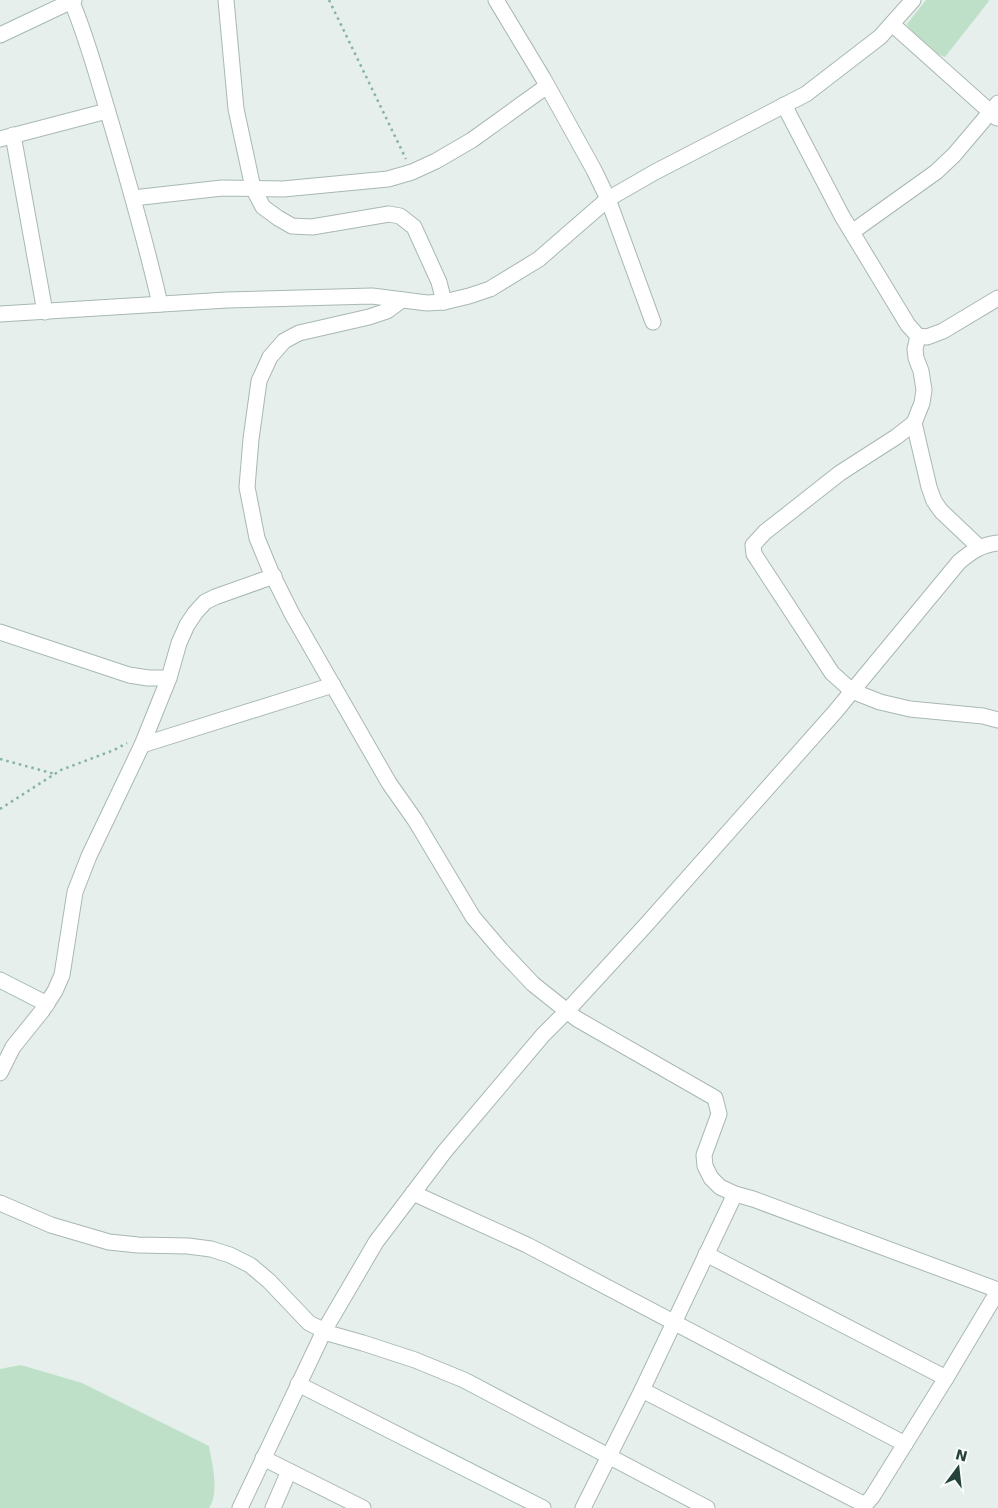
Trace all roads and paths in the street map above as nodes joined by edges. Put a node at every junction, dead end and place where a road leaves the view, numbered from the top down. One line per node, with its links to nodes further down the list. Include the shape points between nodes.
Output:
1 (72, 0): 7 (street); 10 (street)
2 (226, 0): 14 (street, via 236,109)
3 (329, 0): 13 (path)
4 (496, 0): 8 (street)
5 (913, 0): 6 (street)
6 (892, 24): 9 (street, via 880,37 806,94); 11 (street)
7 (0, 35)
8 (547, 86): 13 (street, via 472,140); 16 (street)
9 (784, 105): 16 (street); 17 (street)
10 (107, 111): 12 (street); 15 (street)
11 (995, 111): 17 (street, via 936,172)
12 (6, 137): 22 (street)
13 (412, 172): 14 (street, via 359,183)
14 (253, 188): 15 (street, via 222,188); 20 (street, via 263,207 292,226 312,227 389,214 400,216 414,227 439,282)
15 (133, 198): 21 (street)
16 (608, 199): 20 (street, via 539,258 490,289); 24 (street)
17 (852, 232): 25 (street, via 908,325)
18 (998, 298): 25 (street, via 943,331 927,337)
19 (402, 300): 20 (street); 21 (street, via 372,296); 29 (street, via 387,311 369,317 298,333 284,341 262,373 247,487 258,538)
20 (444, 302)
21 (160, 304): 22 (street)
22 (45, 312): 23 (street)
23 (0, 314)
24 (653, 322)
25 (918, 336): 26 (street, via 916,358 924,390)
26 (914, 423): 28 (street, via 934,501); 33 (street, via 840,473 753,545 754,554 832,673)
27 (998, 543): 28 (street)
28 (979, 547): 33 (street, via 959,562)
29 (274, 576): 31 (street, via 205,602 187,624); 32 (street)
30 (0, 632): 31 (street, via 129,675)
31 (169, 678): 35 (street)
32 (333, 685): 35 (street); 41 (street, via 389,783 473,917 533,984)
33 (852, 691): 34 (street, via 910,709); 41 (street)
34 (998, 720)
35 (145, 738): 37 (path); 40 (street, via 75,892 62,975)
36 (0, 759): 37 (path)
37 (55, 774): 38 (path)
38 (0, 809)
39 (0, 980): 40 (street)
40 (47, 1004): 42 (street, via 13,1047)
41 (567, 1011): 43 (street, via 536,1042); 44 (street, via 715,1098 720,1114 704,1155 705,1166 710,1178)
42 (0, 1073)
43 (413, 1193): 48 (street, via 527,1245); 49 (street, via 376,1242)
44 (735, 1194): 46 (street); 47 (street)
45 (0, 1203): 49 (street, via 51,1225 109,1242 188,1246 230,1255 250,1265 309,1323)
46 (706, 1254): 48 (street); 50 (street)
47 (998, 1291): 50 (street)
48 (674, 1323): 52 (street); 53 (street)
49 (324, 1331): 51 (street); 54 (street, via 415,1360 464,1380)
50 (946, 1378): 53 (street)
51 (298, 1384): 55 (street); 61 (street)
52 (642, 1390): 54 (street); 57 (street)
53 (905, 1444): 57 (street)
54 (609, 1456): 62 (street); 63 (street)
55 (264, 1458): 56 (street); 58 (street)
56 (289, 1471): 59 (street); 60 (street)
57 (863, 1506)
58 (240, 1508)
59 (273, 1508)
60 (362, 1508)
61 (542, 1508)
62 (583, 1508)
63 (707, 1508)

